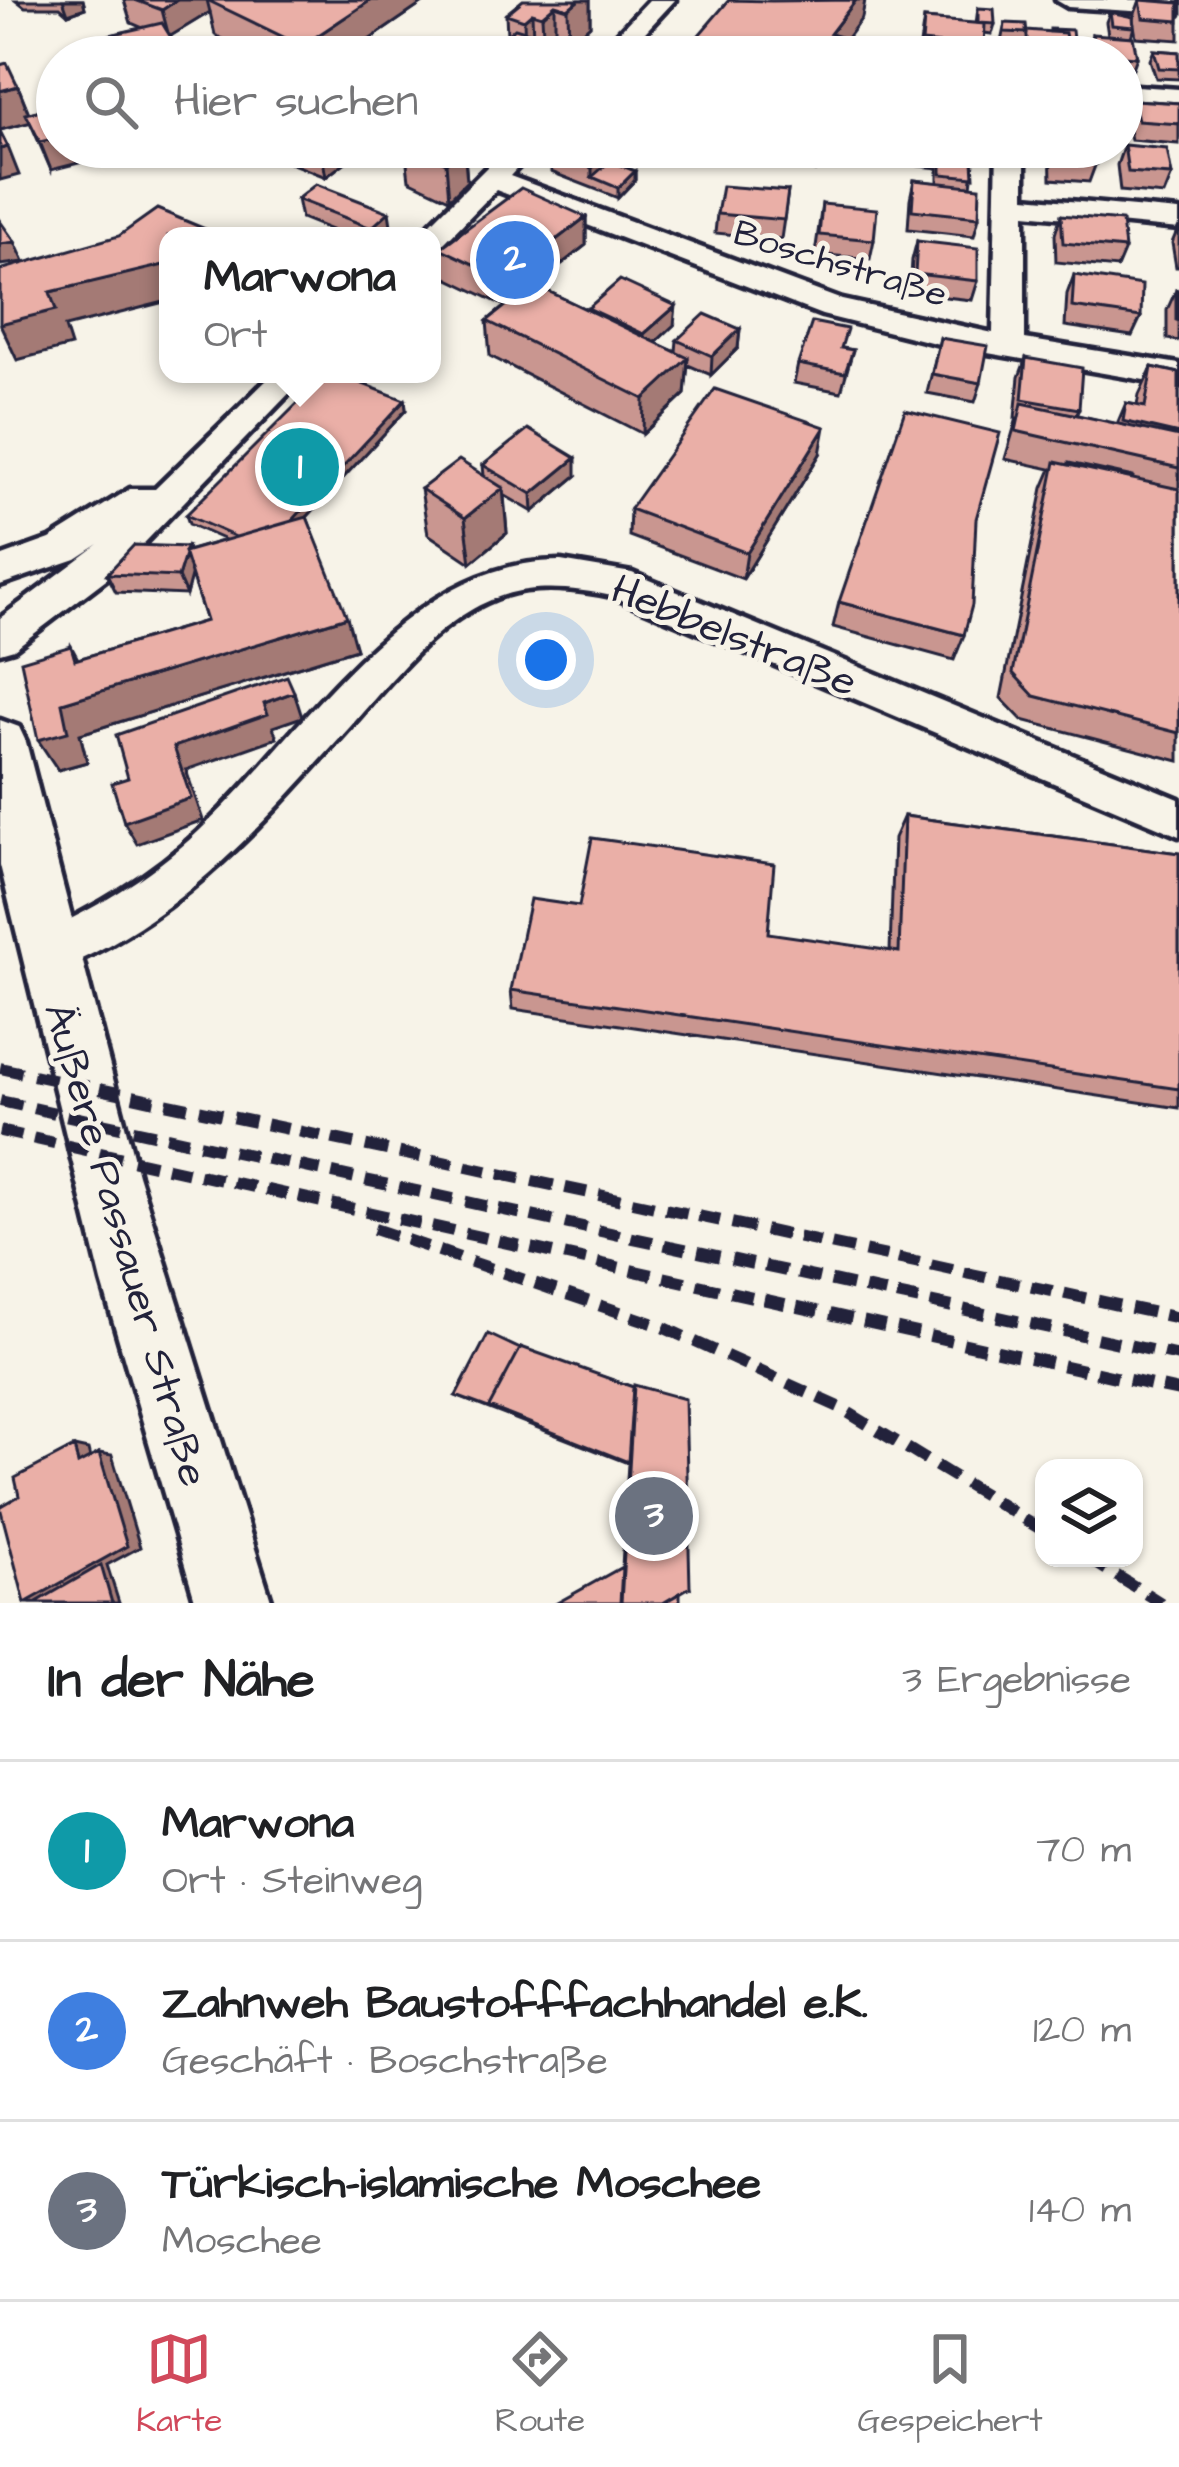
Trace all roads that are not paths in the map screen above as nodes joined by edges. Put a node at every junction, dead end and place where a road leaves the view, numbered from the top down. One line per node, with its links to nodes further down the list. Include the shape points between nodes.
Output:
1 (664, 0): 4 (street)
2 (1068, 0): 3 (street)
3 (1179, 8)
4 (629, 36)
5 (1143, 95): 6 (street)
6 (1179, 97)
7 (503, 168): 9 (street)
8 (1011, 168): 10 (street)
9 (493, 179): 12 (street); 13 (street, Boschstraße, via 833,308)
10 (1010, 204): 11 (street); 13 (street)
11 (1179, 220)
12 (441, 229)
13 (1009, 347): 14 (street, Boschstraße)
14 (1179, 375)
15 (283, 383): 16 (street)
16 (205, 459): 17 (street, via 63,549); 18 (street, via 105,560)
17 (0, 572)
18 (0, 638)
19 (0, 742): 21 (main road, Äußere Passauer Straße)
20 (1179, 818): 21 (street, Hebbelstraße, via 619,583 563,572 518,577 470,593 428,622 163,892)
21 (46, 953): 22 (main road, Äußere Passauer Straße, via 153,1357)
22 (234, 1603)

